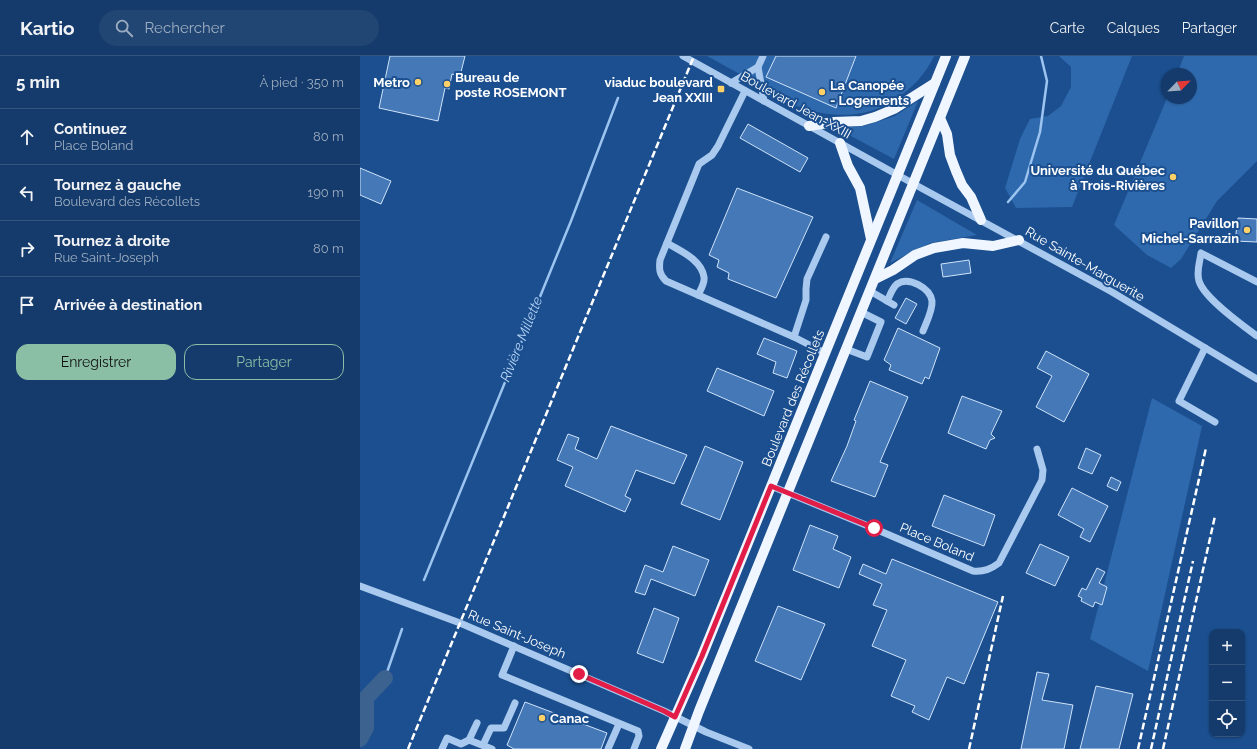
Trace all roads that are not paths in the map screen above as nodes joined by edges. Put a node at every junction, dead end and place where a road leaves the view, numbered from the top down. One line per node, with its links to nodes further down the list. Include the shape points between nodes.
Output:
1 (683, 56): 6 (street, Boulevard Jean-XXIII)
2 (763, 56): 5 (street)
3 (946, 56): 7 (main road, Boulevard des Récollets)
4 (965, 56): 10 (main road)
5 (758, 67): 6 (street); 9 (street)
6 (731, 83): 8 (street, Boulevard Jean-XXIII)
7 (935, 83): 11 (main road, via 894,109 875,117); 13 (main road, Boulevard des Récollets)
8 (745, 91): 9 (street, Boulevard Jean-XXIII); 19 (street, via 718,146 712,155 699,164)
9 (764, 102): 11 (street, Boulevard Jean-XXIII)
10 (940, 118): 14 (main road); 15 (main road, via 947,134 956,172)
11 (809, 126): 12 (street, Boulevard Jean-XXIII)
12 (840, 143): 13 (street, Boulevard Jean-XXIII); 17 (main road, via 848,166 860,188)
13 (898, 175): 14 (street, Rue Sainte-Marguerite); 17 (main road, Boulevard des Récollets)
14 (913, 184): 15 (street, Rue Sainte-Marguerite); 20 (main road)
15 (981, 220): 18 (street, Rue Sainte-Marguerite)
16 (826, 237): 28 (street, via 807,279 806,300)
17 (872, 239): 32 (main road, Boulevard des Récollets)
18 (1019, 240): 20 (main road, via 993,246 976,243 934,248 915,255); 30 (street, Rue Sainte-Marguerite)
19 (667, 243): 23 (street, via 696,261 701,269 704,277); 23 (street, via 660,260 661,276 666,281)
20 (875, 279): 22 (main road)
21 (1257, 282): 29 (street, via 1202,253 1198,272 1199,282 1219,306)
22 (870, 290): 24 (street); 26 (main road)
23 (698, 295): 28 (street)
24 (887, 301): 25 (street); 27 (street, via 898,284 905,282 924,287 932,304)
25 (894, 305)
26 (861, 312): 31 (main road); 31 (street, via 881,322 867,357)
27 (923, 331)
28 (794, 336): 32 (street)
29 (1257, 336)
30 (1204, 348): 33 (street, Rue Sainte-Marguerite); 34 (street, via 1179,401)
31 (846, 349): 37 (main road)
32 (825, 353): 36 (main road, Boulevard des Récollets)
33 (1257, 379)
34 (1215, 422)
35 (1037, 449): 37 (street, Place Boland, via 1043,470 1042,480 1000,562 982,572 973,571)
36 (771, 486): 37 (street, Place Boland); 41 (main road, Boulevard des Récollets)
37 (788, 493): 44 (main road)
38 (360, 586): 39 (street, Rue Saint-Joseph)
39 (514, 646): 41 (street, Rue Saint-Joseph); 43 (street, via 502,675)
40 (515, 703): 46 (street, via 504,728 491,728)
41 (675, 717): 44 (street, Rue Saint-Joseph); 51 (main road, Boulevard des Récollets)
42 (477, 723): 45 (street)
43 (619, 724): 49 (street); 50 (street, via 638,731 639,736)
44 (693, 726): 52 (main road); 53 (street, Rue Saint-Joseph)
45 (469, 740): 46 (street); 47 (street, via 461,744 447,738)
46 (483, 745): 48 (street)
47 (446, 748)
48 (492, 749)
49 (608, 749)
50 (634, 749)
51 (661, 749)
52 (685, 749)
53 (749, 749)

